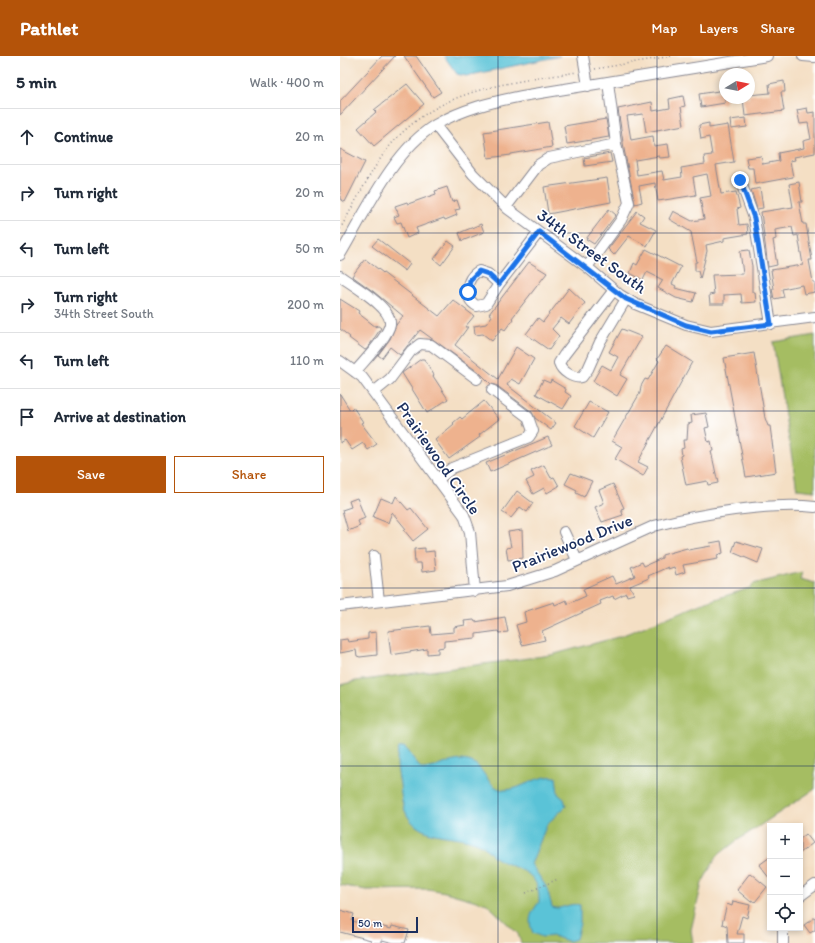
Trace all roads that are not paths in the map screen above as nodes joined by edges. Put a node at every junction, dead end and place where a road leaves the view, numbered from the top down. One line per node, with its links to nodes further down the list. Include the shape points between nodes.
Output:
1 (583, 56): 6 (street)
2 (767, 56): 5 (street)
3 (803, 56): 4 (street)
4 (815, 57)
5 (608, 82): 6 (street); 8 (street)
6 (588, 86): 7 (street, via 489,102)
7 (435, 125): 10 (street, 34th Street South, via 473,174); 12 (street, via 398,159)
8 (616, 144): 10 (street, via 550,158 538,165); 13 (street, via 629,203 621,220)
9 (740, 180): 19 (street, via 754,218)
10 (506, 207): 11 (street, 34th Street South)
11 (539, 232): 13 (street, 34th Street South); 15 (street)
12 (340, 255)
13 (587, 267): 16 (street, 34th Street South)
14 (340, 276): 21 (street, via 379,304 389,315 390,324 385,335)
15 (499, 284)
16 (614, 290): 17 (street, 34th Street South); 17 (street, via 559,363 564,371 578,378 582,377)
17 (626, 299): 19 (street, 34th Street South, via 686,325 711,331)
18 (815, 317): 19 (street, 34th Street South)
19 (771, 324)
20 (340, 361): 21 (street, Prairiewood Circle)
21 (355, 372): 24 (street, Prairiewood Circle)
22 (477, 379): 24 (street, via 431,345 420,344 411,351 390,379)
23 (492, 390): 25 (street, via 528,417 533,431 529,437 452,468)
24 (374, 392): 25 (street, Prairiewood Circle)
25 (437, 480): 30 (street, Prairiewood Circle, via 464,516 470,532)
26 (815, 507): 29 (street, Prairiewood Drive, via 794,504 672,521 654,526)
27 (564, 532): 29 (street)
28 (374, 556): 31 (street)
29 (577, 560): 30 (street, Prairiewood Drive, via 535,579)
30 (475, 591): 31 (street, Prairiewood Drive)
31 (379, 601): 32 (street, Prairiewood Drive)
32 (340, 606)
33 (815, 885): 34 (street)
34 (801, 895)
35 (783, 931): 36 (street)
36 (783, 943)

